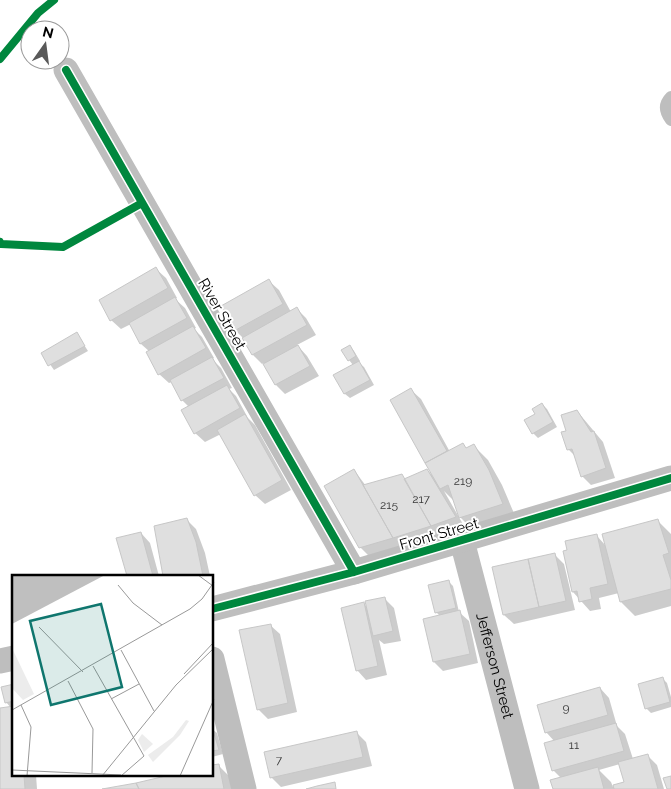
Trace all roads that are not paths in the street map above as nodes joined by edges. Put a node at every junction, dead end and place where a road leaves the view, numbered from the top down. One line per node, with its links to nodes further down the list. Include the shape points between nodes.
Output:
1 (66, 70): 6 (street, River Street)
2 (671, 97): 3 (lane, via 666,105 666,113)
3 (671, 120)
4 (671, 478): 5 (street, Front Street)
5 (462, 542): 6 (street, Front Street); 10 (street, Jefferson Street)
6 (354, 572): 7 (street, Front Street)
7 (214, 608)
8 (214, 667): 9 (street)
9 (244, 789)
10 (527, 789)

